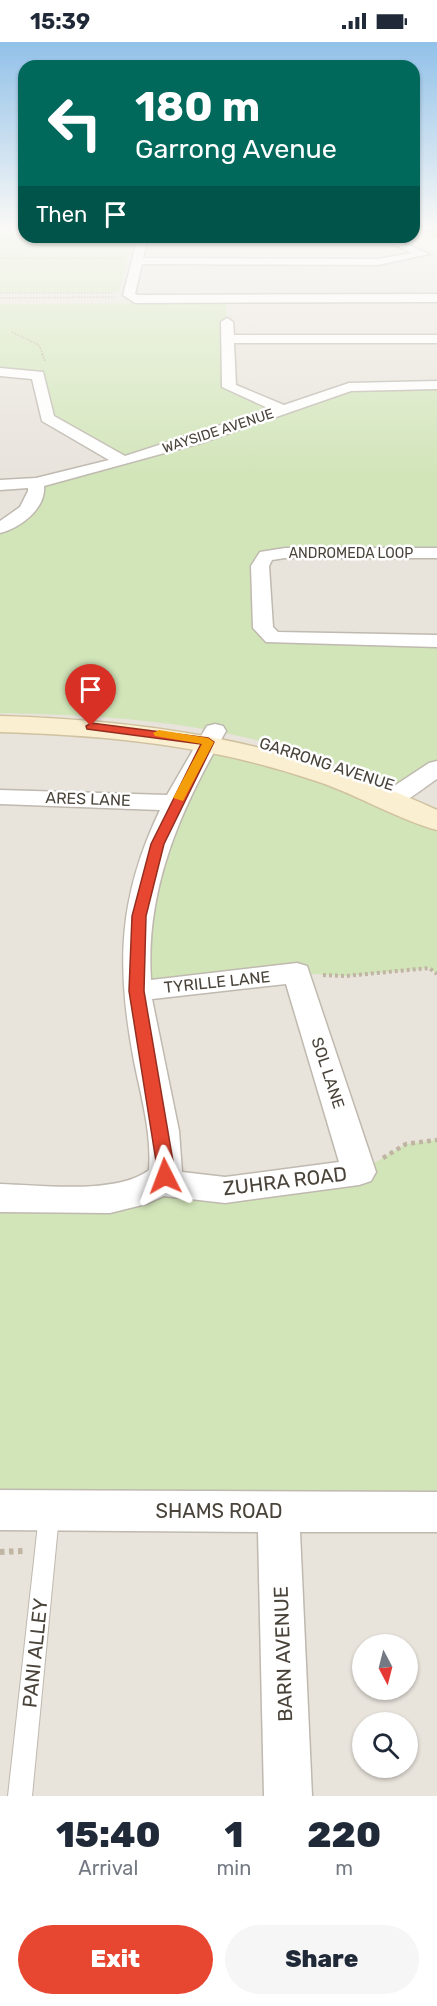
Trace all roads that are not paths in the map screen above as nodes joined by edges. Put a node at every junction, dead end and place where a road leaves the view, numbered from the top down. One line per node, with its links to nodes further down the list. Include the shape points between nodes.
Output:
1 (227, 312): 2 (street)
2 (227, 339): 3 (street); 6 (street, via 229,387)
3 (437, 339)
4 (0, 372): 7 (street, via 35,373 40,378 44,413 51,422)
5 (437, 385): 6 (street, WAYSIDE AVENUE, via 359,385)
6 (284, 410): 7 (street, WAYSIDE AVENUE)
7 (123, 461): 8 (street, WAYSIDE AVENUE)
8 (36, 483): 9 (street, WAYSIDE AVENUE); 10 (street, via 37,497 28,509)
9 (0, 484)
10 (0, 528)
11 (437, 553): 12 (street, ANDROMEDA LOOP, via 285,553 266,556 261,566 262,628 273,638)
12 (437, 641)
13 (0, 713): 15 (street, GARRONG AVENUE, via 116,718)
14 (0, 724): 15 (street, GARRONG AVENUE, via 91,726)
15 (212, 737): 17 (street, GARRONG AVENUE); 19 (street)
16 (437, 768): 17 (street)
17 (397, 794): 20 (street, GARRONG AVENUE); 21 (street, GARRONG AVENUE)
18 (0, 797): 19 (street, ARES LANE)
19 (176, 803): 23 (street, via 157,844 139,916)
20 (437, 806)
21 (437, 821)
22 (297, 973): 23 (street, TYRILLE LANE); 24 (street, SOL LANE)
23 (137, 991): 25 (street, via 166,1167 165,1176)
24 (359, 1172): 25 (street, ZUHRA ROAD, via 225,1190)
25 (158, 1182): 26 (street, via 146,1191 110,1199)
26 (0, 1198)
27 (0, 1510): 28 (street, SHAMS ROAD)
28 (49, 1510): 29 (street, SHAMS ROAD); 31 (lane, PANI ALLEY)
29 (278, 1511): 30 (street, SHAMS ROAD); 32 (street, BARN AVENUE)
30 (437, 1512)
31 (20, 1796)
32 (288, 1796)

